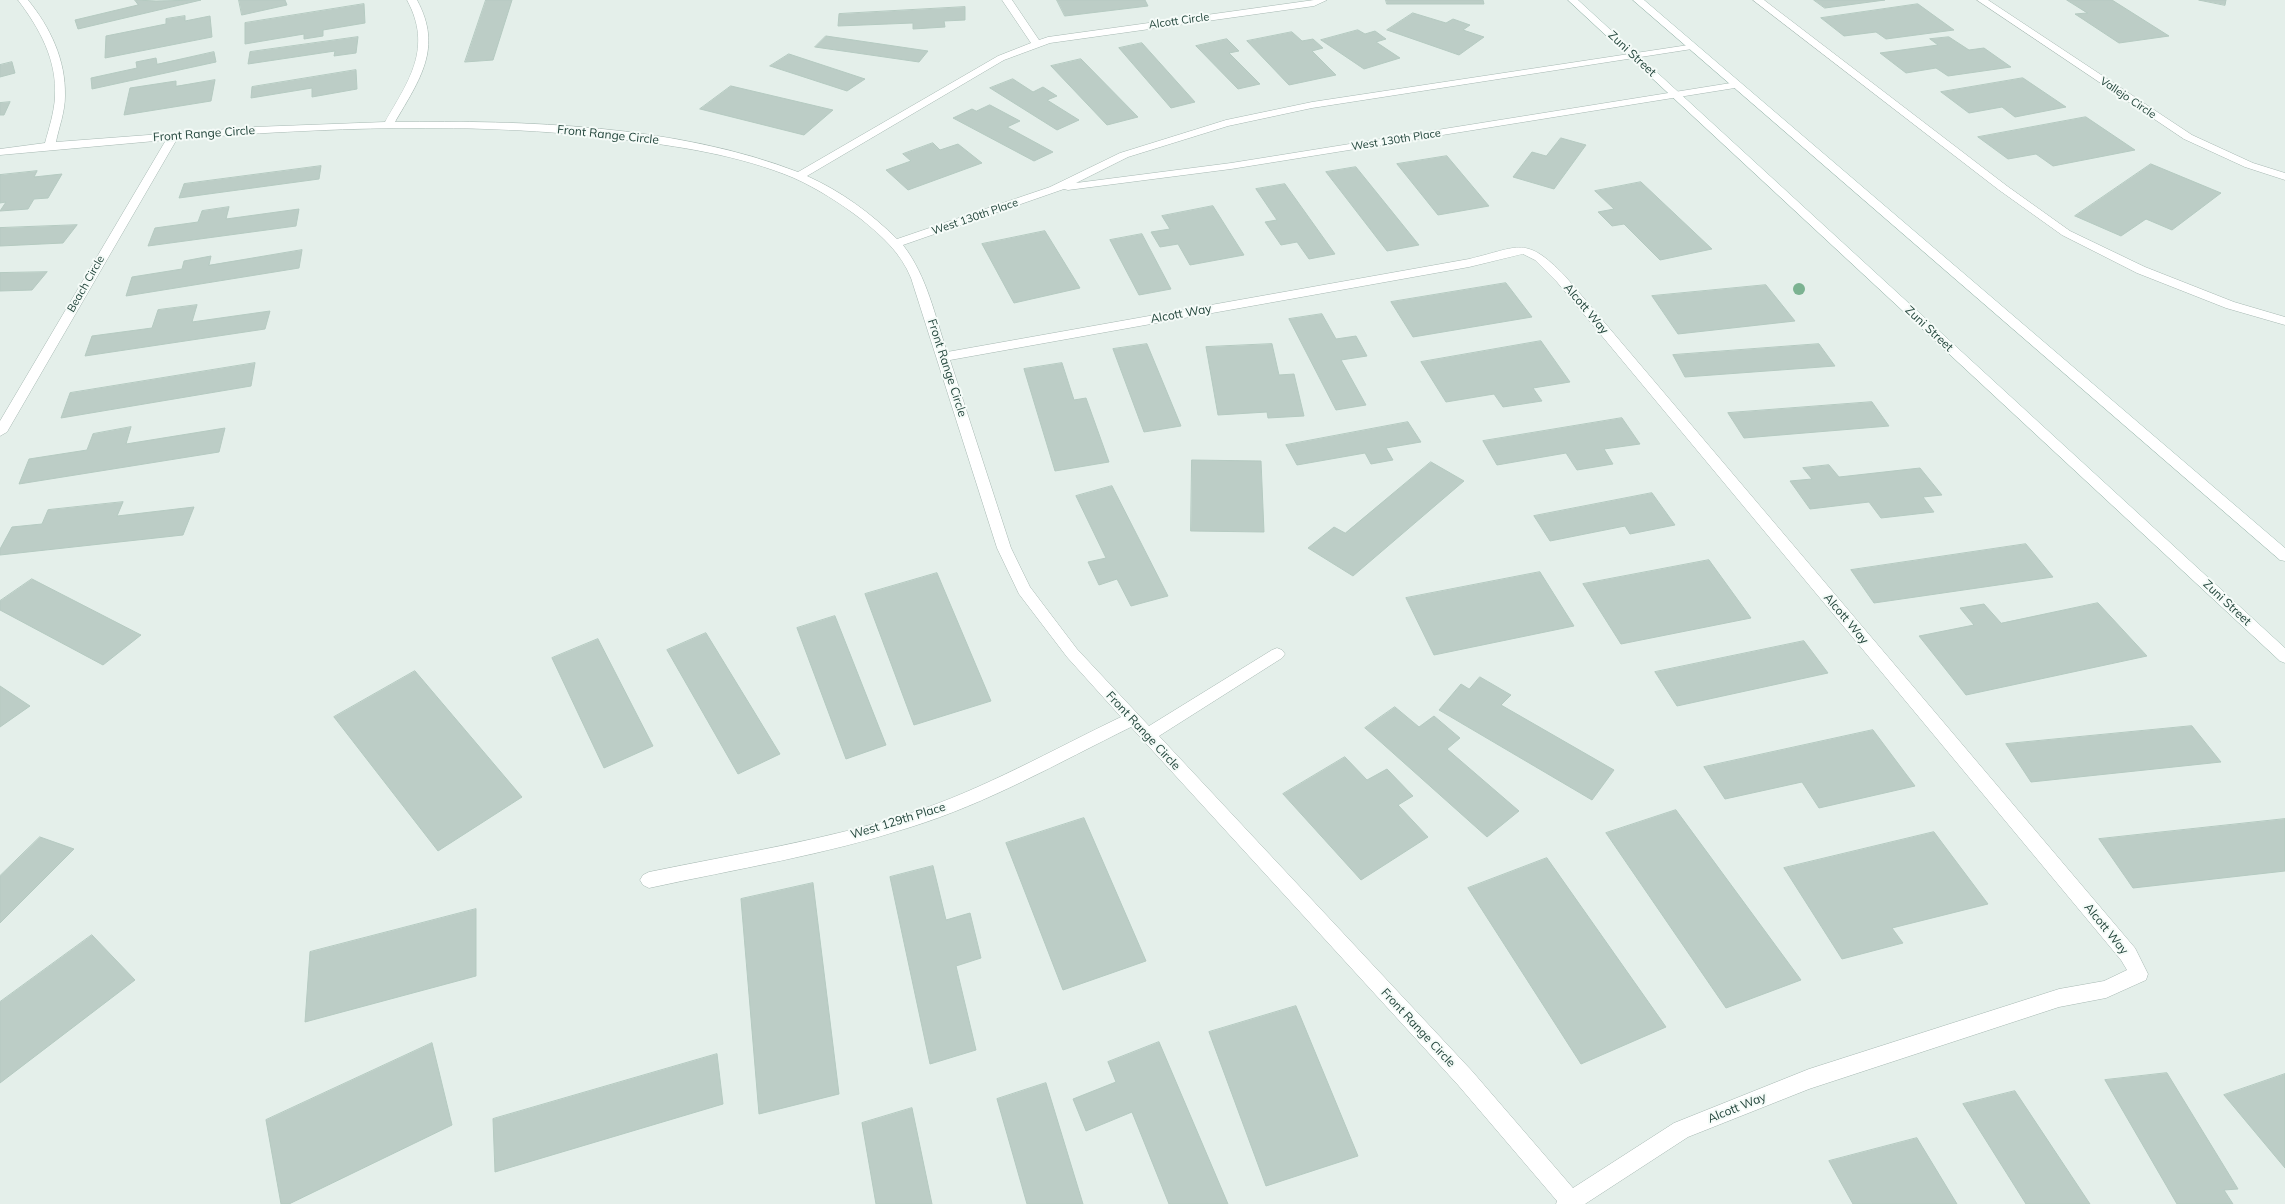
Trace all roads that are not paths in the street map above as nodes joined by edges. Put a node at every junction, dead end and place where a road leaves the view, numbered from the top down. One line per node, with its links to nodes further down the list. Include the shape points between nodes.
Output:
1 (23, 0): 16 (street, via 44,29 58,70 60,98)
2 (412, 0): 14 (street, via 425,27 425,47 417,73)
3 (1007, 0): 9 (street)
4 (1322, 0): 9 (street, Alcott Circle, via 1314,4)
5 (1573, 0): 11 (street, Zuni Street)
6 (1638, 0): 10 (street)
7 (1758, 0): 22 (street, via 2002,188 2066,233 2141,270 2230,305)
8 (1982, 0): 19 (street, Vallejo Circle, via 2188,138 2248,165)
9 (1037, 44): 18 (street, Alcott Circle, via 1002,58)
10 (1692, 46): 11 (street, West 130th Place); 12 (street)
11 (1634, 56): 13 (street, Zuni Street); 20 (street, West 130th Place, via 1256,115 1124,155)
12 (1737, 85): 13 (street, West 130th Place); 25 (street)
13 (1676, 95): 20 (street, West 130th Place, via 1231,166); 27 (street, Zuni Street)
14 (388, 125): 15 (street, Front Range Circle, via 292,127); 18 (street, Front Range Circle, via 478,125 608,134 681,144 757,161)
15 (172, 136): 16 (street, Front Range Circle); 24 (street, Beach Circle)
16 (50, 146): 17 (street, Front Range Circle)
17 (0, 152)
18 (800, 176): 21 (street, Front Range Circle, via 848,204)
19 (2285, 177)
20 (1054, 189): 21 (street, West 130th Place)
21 (895, 244): 23 (street, Front Range Circle, via 917,278)
22 (2285, 321)
23 (944, 357): 28 (street, Front Range Circle, via 1004,548 1024,590 1072,653); 31 (street, Alcott Way, via 1469,263 1523,250 1530,252 1561,279 1587,309 2128,954 2139,974 2106,989 2058,998 1800,1082 1681,1130)
24 (0, 432)
25 (2285, 556)
26 (1277, 654): 29 (street)
27 (2285, 658)
28 (1132, 719): 29 (street, Front Range Circle); 30 (street, West 129th Place, via 964,800 912,820 860,835)
29 (1147, 735): 31 (street, Front Range Circle, via 1465,1078)
30 (649, 880)
31 (1570, 1203)

